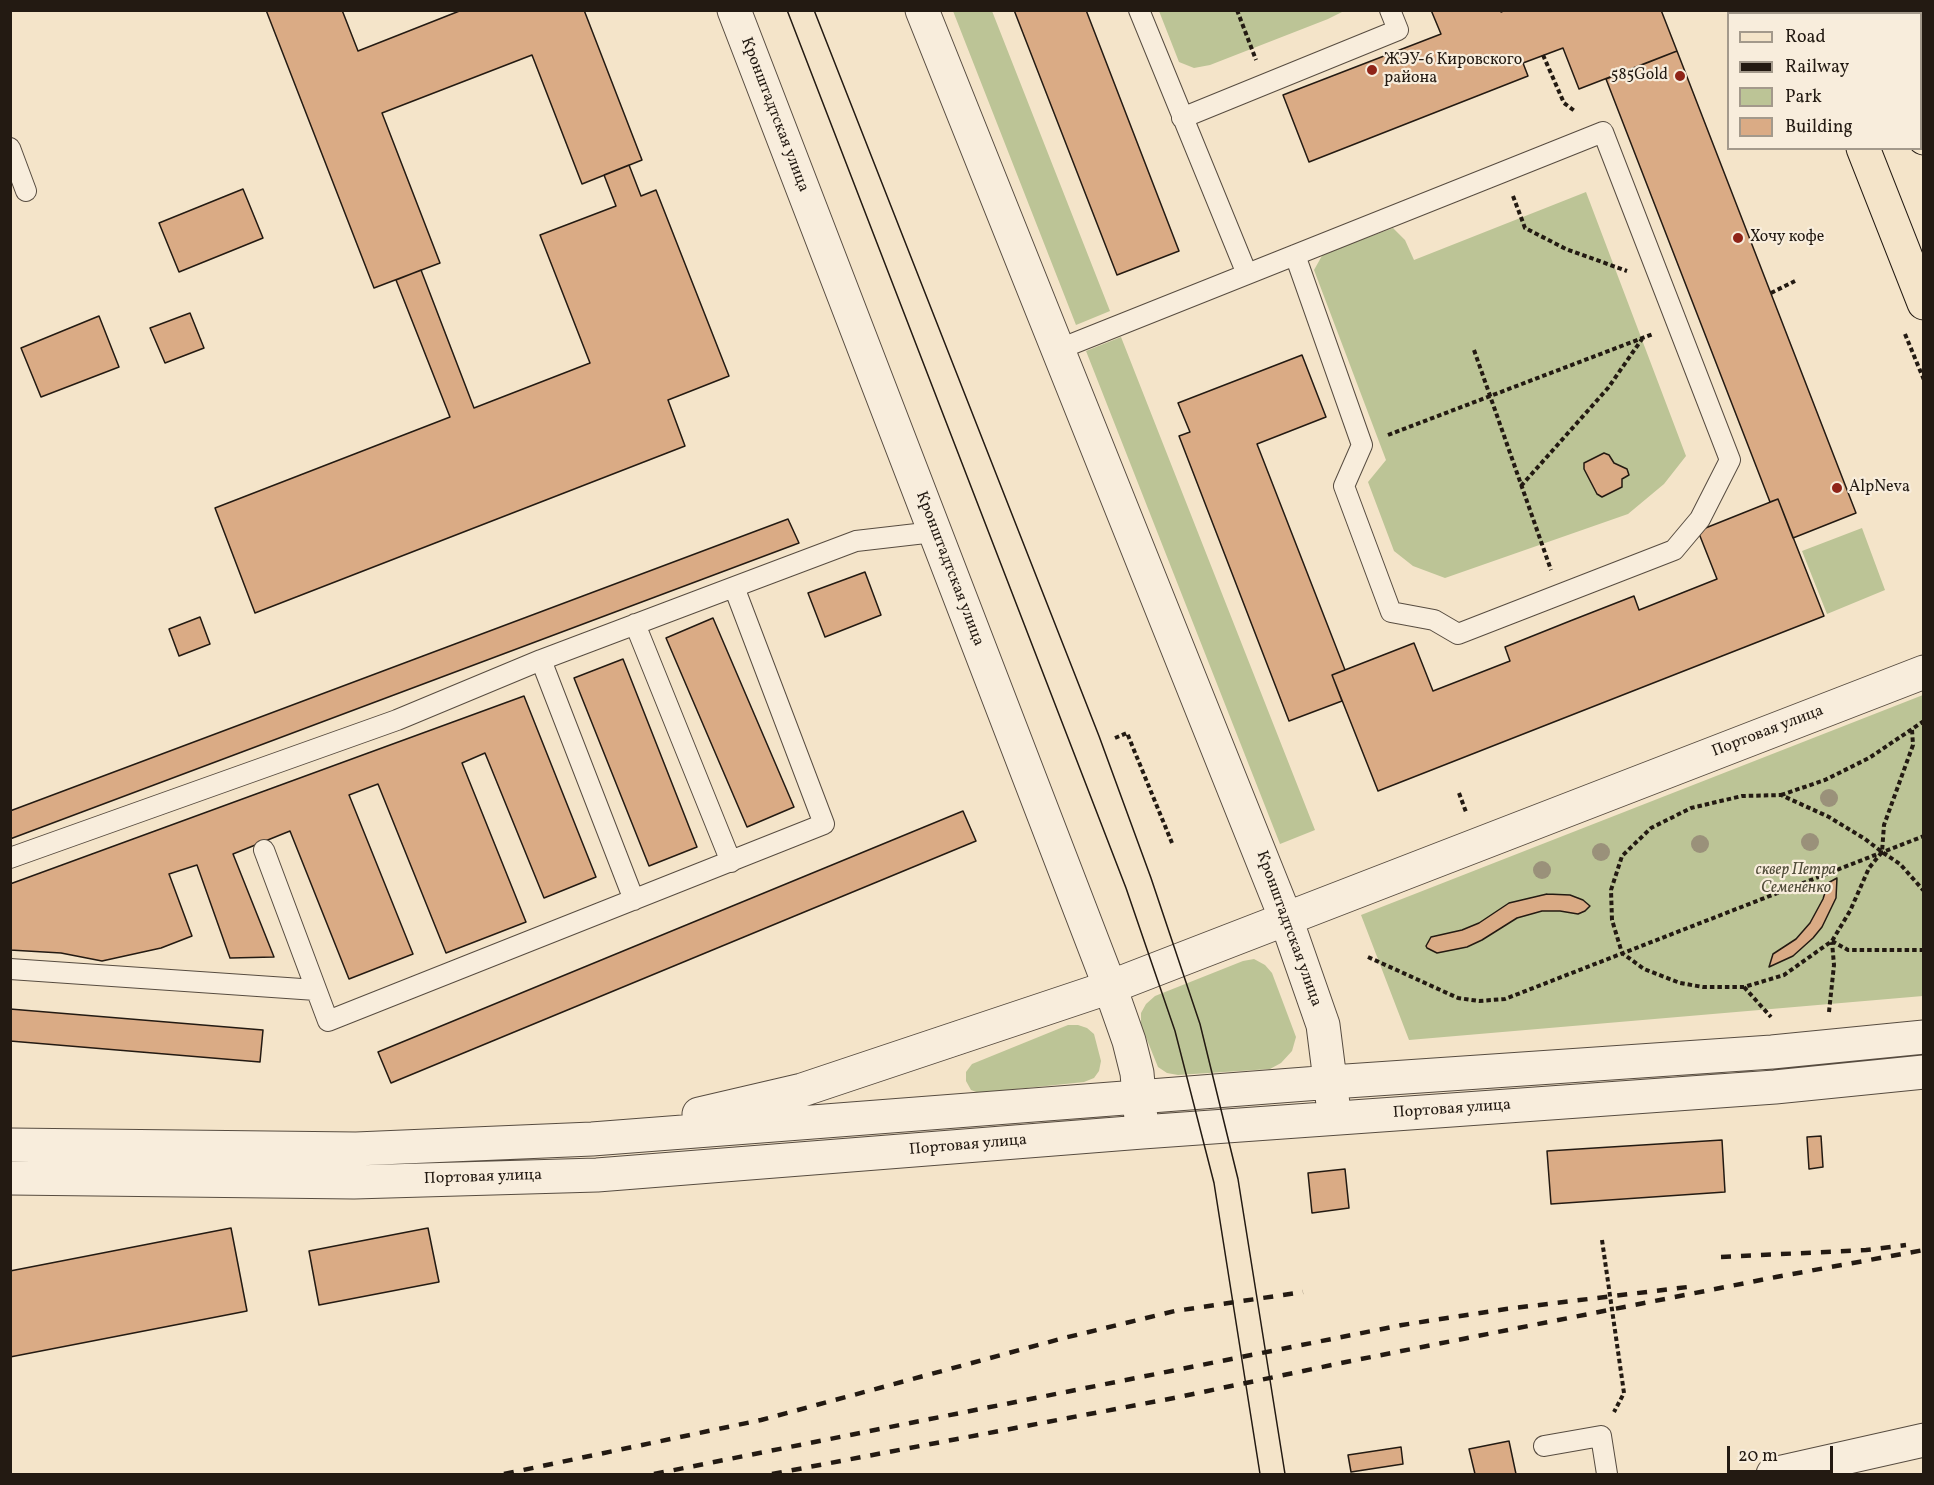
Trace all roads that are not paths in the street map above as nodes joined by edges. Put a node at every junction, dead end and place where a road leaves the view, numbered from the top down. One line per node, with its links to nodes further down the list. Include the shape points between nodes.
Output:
1 (734, 10): 13 (street, Кронштадтская улица)
2 (922, 10): 12 (street, Кронштадтская улица)
3 (1139, 10): 5 (lane)
4 (1390, 10): 5 (lane, via 1398,30)
5 (1182, 118): 10 (lane)
6 (10, 148): 8 (lane)
7 (1864, 150): 11 (main road)
8 (26, 191)
9 (1295, 255): 9 (lane, via 1362,445 1344,486 1391,612 1434,620 1458,634 1674,550 1700,519 1730,460 1603,132); 10 (lane)
10 (1247, 274): 12 (lane)
11 (1923, 303)
12 (1057, 350): 22 (street, Кронштадтская улица)
13 (934, 532): 14 (lane, via 856,541); 24 (street, Кронштадтская улица)
14 (734, 587): 15 (lane); 20 (lane, via 825,824)
15 (635, 624): 16 (lane); 20 (lane)
16 (541, 660): 19 (lane, via 396,720); 21 (lane)
17 (1923, 672): 22 (street, Портовая улица)
18 (264, 850): 25 (lane)
19 (10, 858)
20 (731, 862): 21 (lane)
21 (634, 900): 25 (lane, via 328,1021)
22 (1286, 919): 24 (street, Портовая улица); 28 (street, Кронштадтская улица, via 1323,1025)
23 (10, 969): 25 (lane)
24 (1110, 987): 29 (street, Кронштадтская улица, via 1129,1041); 32 (street, Портовая улица, via 802,1090)
25 (316, 990)
26 (1923, 1037): 28 (street, Портовая улица, via 1772,1052)
27 (1923, 1072): 30 (street, Портовая улица)
28 (1332, 1082): 29 (street, Портовая улица); 30 (street, Кронштадтская улица)
29 (1139, 1096): 31 (street, Кронштадтская улица); 32 (street, Портовая улица)
30 (1334, 1119): 31 (street, Портовая улица)
31 (1142, 1132): 34 (street, Портовая улица, via 597,1175 354,1182)
32 (592, 1139): 33 (street, Портовая улица, via 356,1149)
33 (10, 1145)
34 (10, 1178)
35 (1923, 1440): 38 (street)
36 (1544, 1446): 37 (lane, via 1601,1436)
37 (1607, 1474)
38 (1773, 1474)

